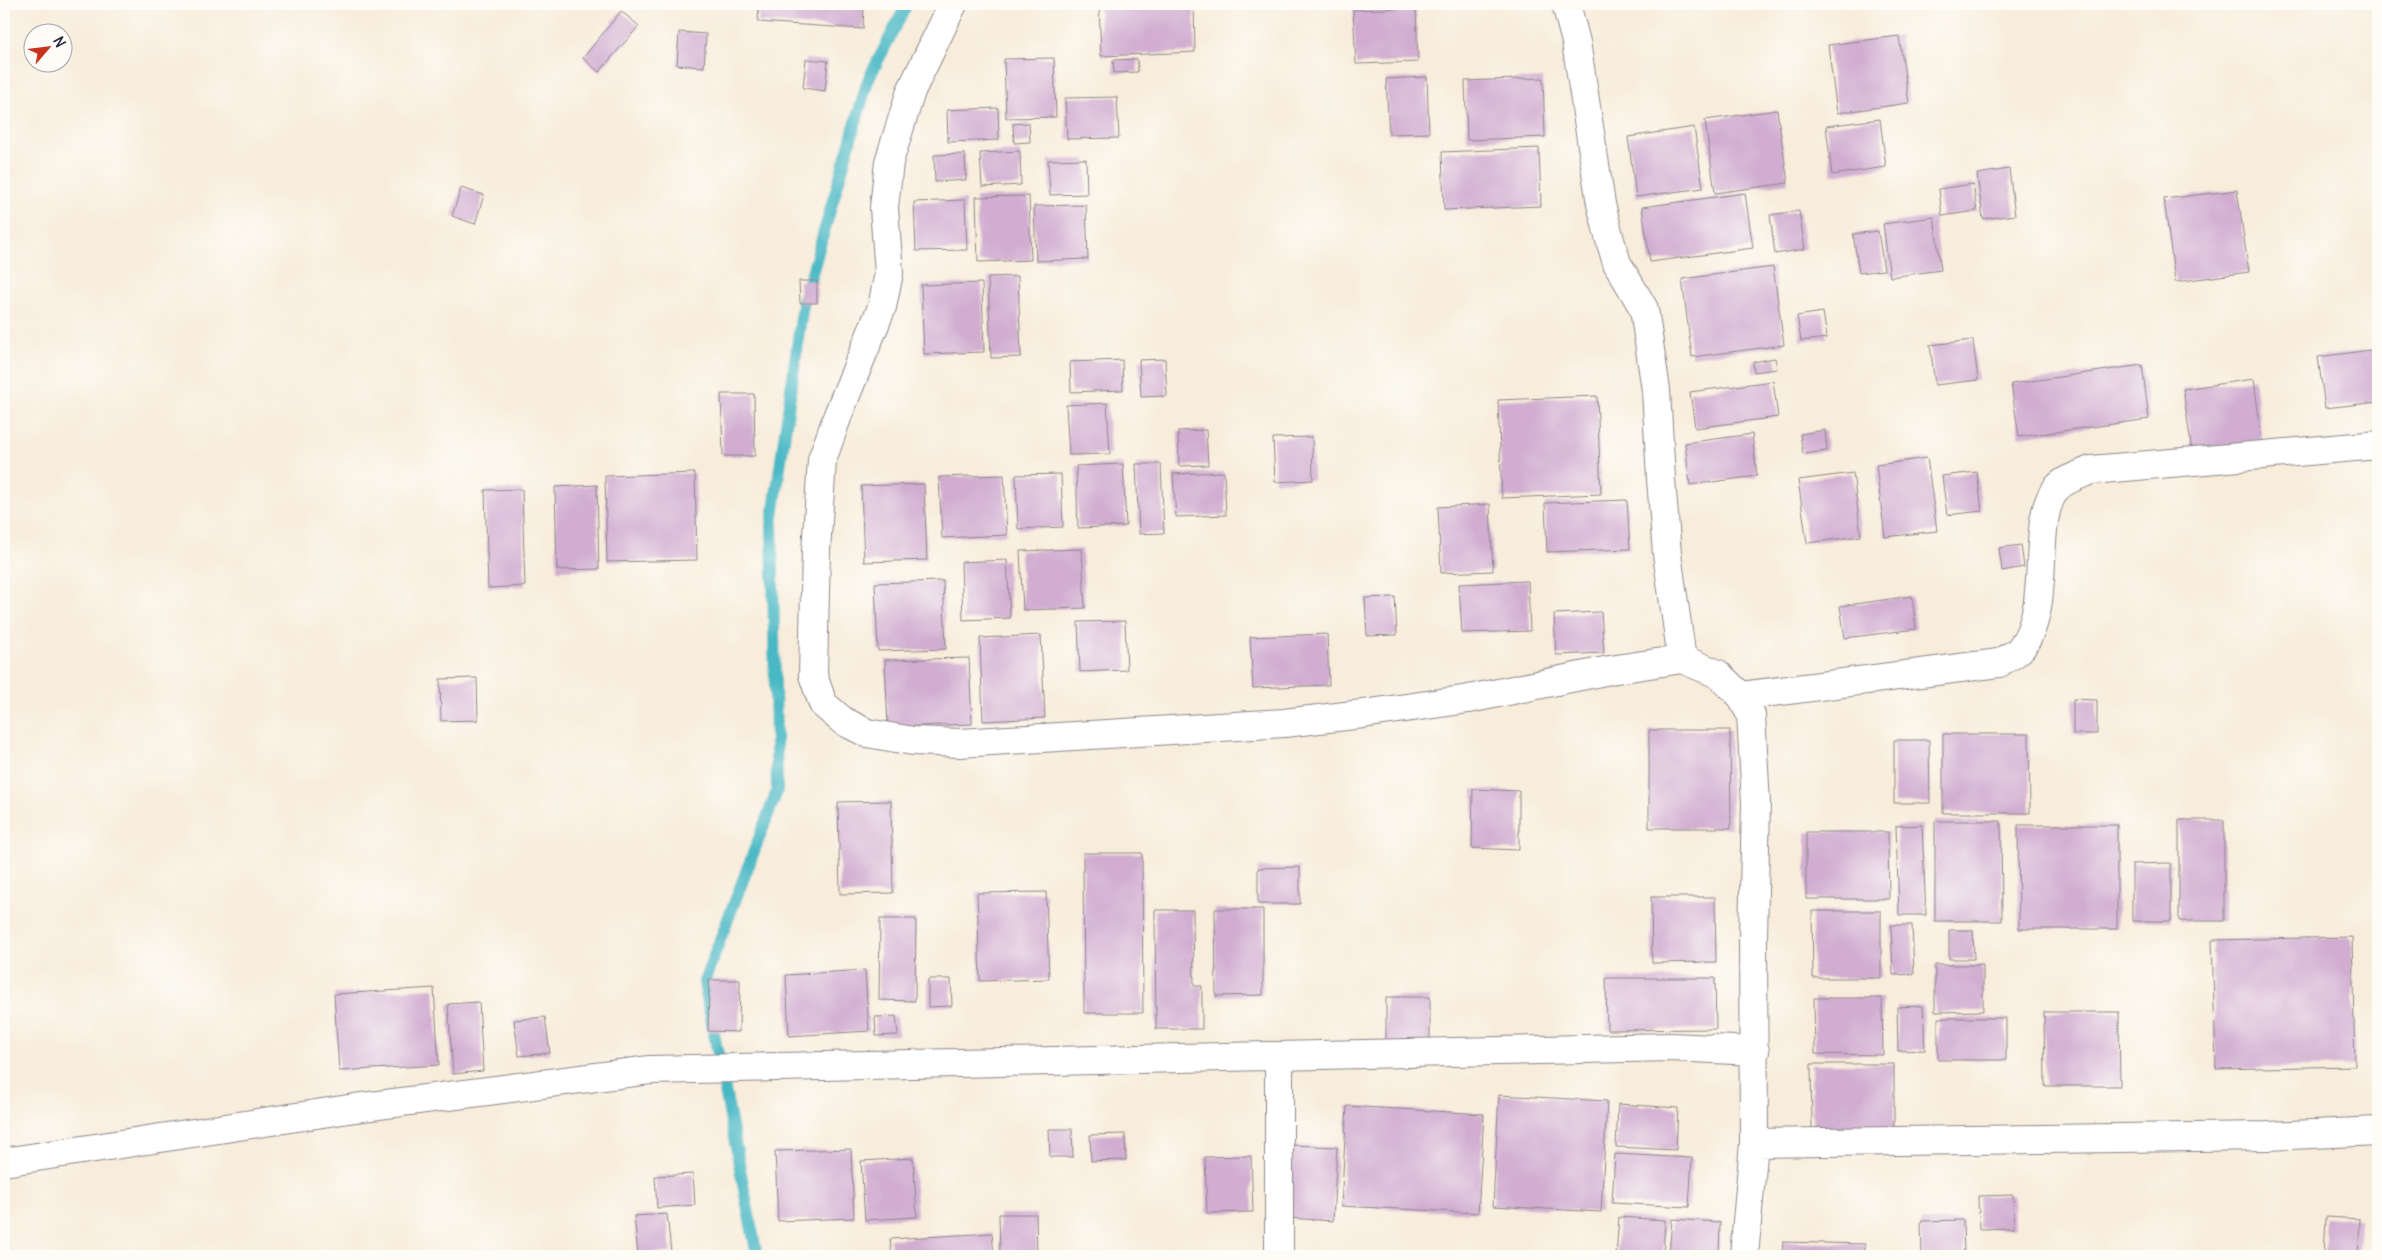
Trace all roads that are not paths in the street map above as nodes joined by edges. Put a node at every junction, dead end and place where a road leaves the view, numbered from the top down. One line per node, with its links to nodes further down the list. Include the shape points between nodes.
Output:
1 (953, 4): 4 (street, via 911,91 889,162 884,208 889,273 882,307 822,460 813,675 823,704 843,721 867,733 913,741 960,743 1284,723 1363,714 1469,700 1610,670)
2 (1566, 4): 4 (street, via 1576,42 1601,204 1610,240 1617,263 1644,308 1656,390 1660,479)
3 (2378, 445): 5 (street, via 2091,470 2057,488 2047,505 2041,581 2032,628 2021,649 1999,662)
4 (1682, 659): 5 (street, via 1718,674)
5 (1742, 696): 6 (street, via 1751,715 1756,803)
6 (1755, 1051): 7 (street, via 1671,1047); 9 (street)
7 (1279, 1057): 10 (street, via 650,1070 355,1108); 11 (street)
8 (2378, 1131): 9 (street, via 2258,1136)
9 (1754, 1143): 12 (street)
10 (4, 1162)
11 (1280, 1256)
12 (1744, 1256)

